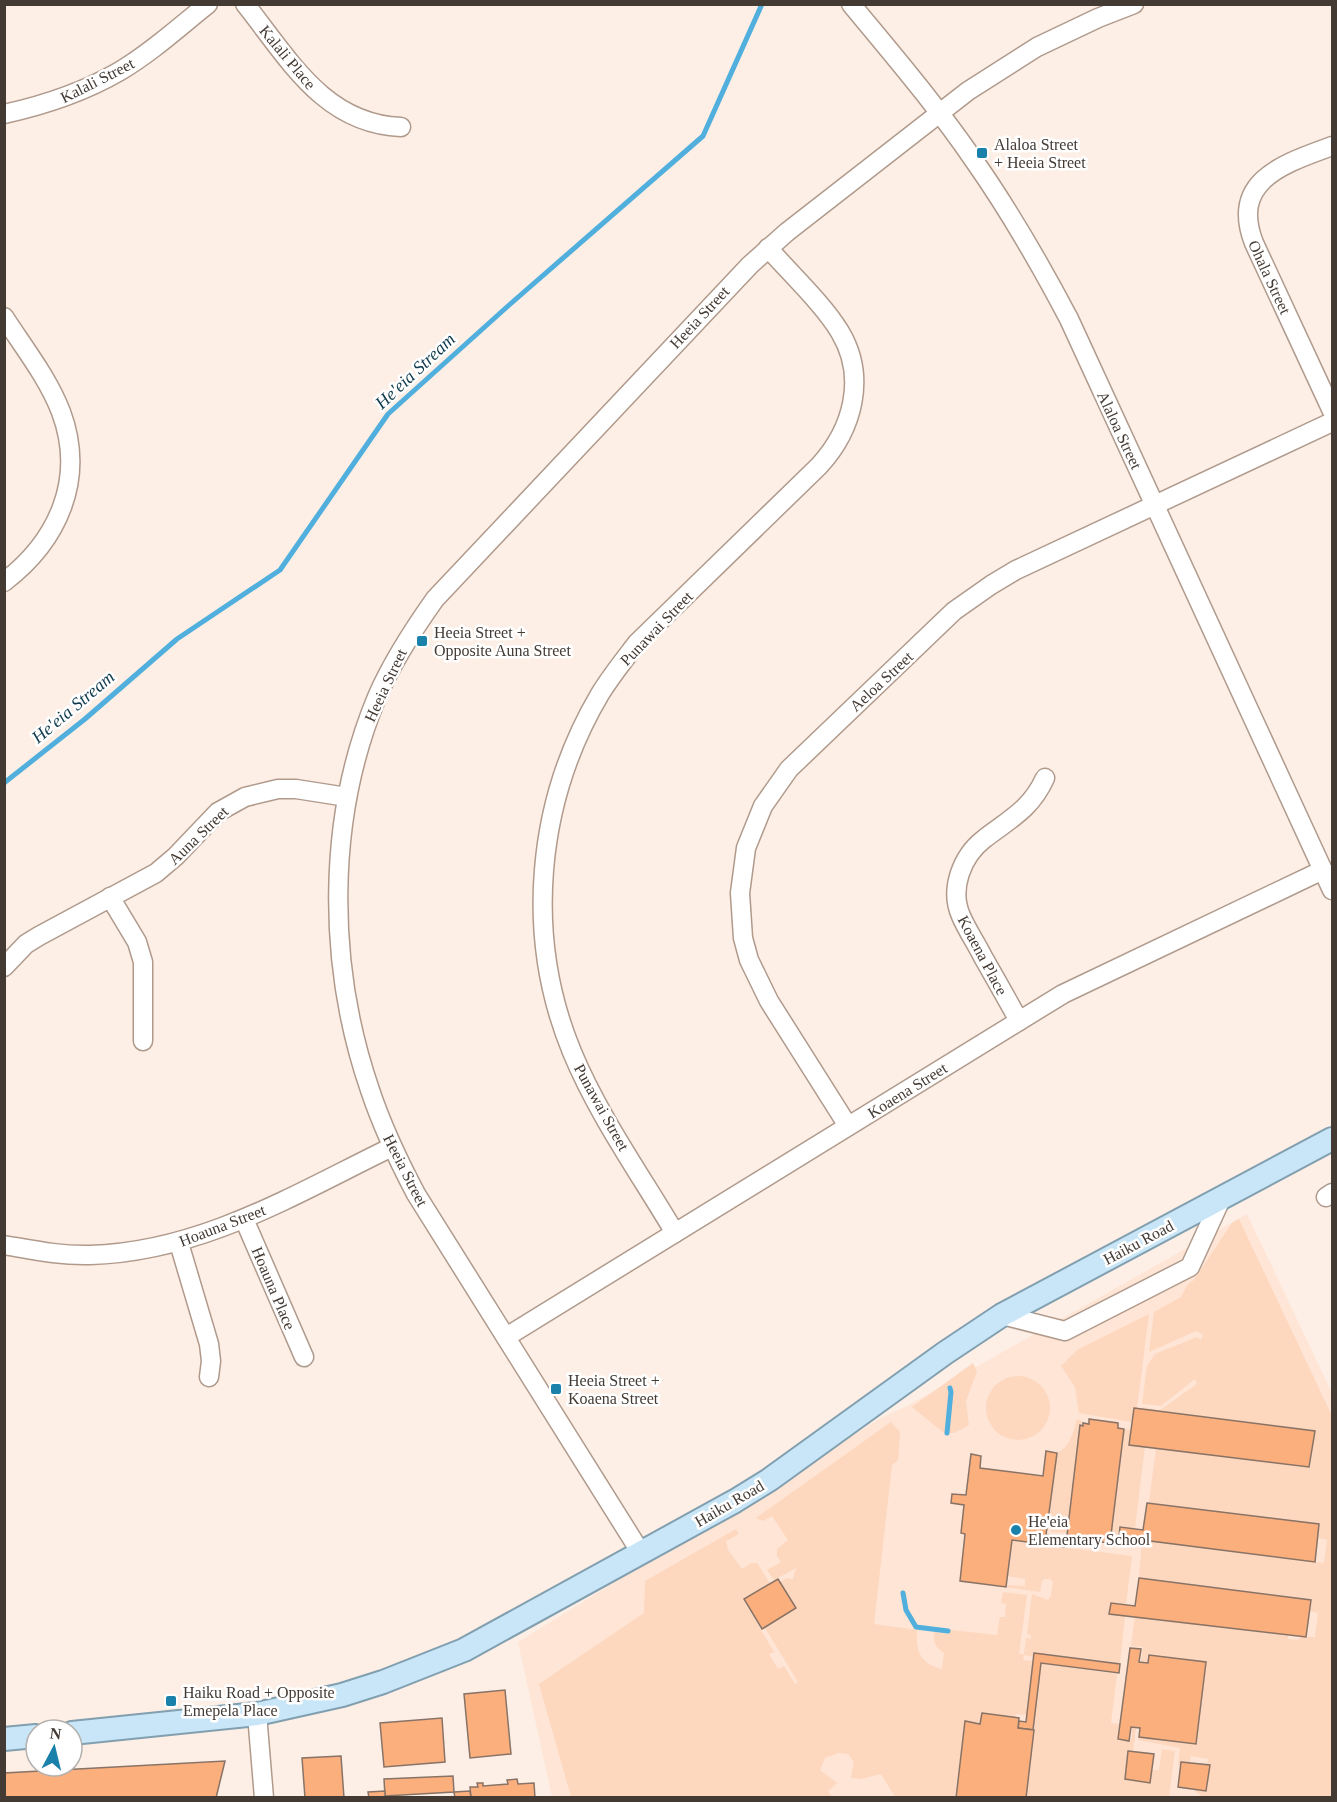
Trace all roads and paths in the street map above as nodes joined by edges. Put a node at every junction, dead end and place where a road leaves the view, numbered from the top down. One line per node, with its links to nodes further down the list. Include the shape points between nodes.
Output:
1 (208, 4): 6 (street, Kalali Street, via 120,71 72,95)
2 (245, 4): 7 (street, Kalali Place, via 297,71 323,97 362,121)
3 (851, 4): 5 (street, Alaloa Street)
4 (1134, 4): 5 (street, Heeia Street, via 1037,47)
5 (939, 113): 9 (street, Heeia Street); 13 (street, Alaloa Street, via 1003,202 1048,279)
6 (4, 114)
7 (401, 127)
8 (1332, 146): 11 (street, Ohala Street, via 1284,164 1266,176 1248,213 1254,243)
9 (768, 248): 16 (street, Heeia Street, via 435,599 403,645 378,695 357,752); 28 (street, Punawai Street, via 832,320 847,346 854,375 848,423 831,454 637,643 618,667 572,749 553,807 543,869 544,941 561,1022 585,1080)
10 (4, 317): 14 (street, via 55,397 66,428 70,461 66,496 52,531 30,561)
11 (1332, 411)
12 (1332, 422): 13 (street, Aeloa Street)
13 (1155, 506): 17 (street, Alaloa Street); 23 (street, Aeloa Street, via 1016,570 954,611 805,753 782,778 753,826 741,870 740,916 746,949 758,981)
14 (4, 582)
15 (1045, 778): 21 (street, Koaena Place, via 1024,811 977,845 964,862 958,883 960,915)
16 (347, 797): 19 (street, Auna Street, via 296,789 245,796 218,812 167,865); 25 (street, Heeia Street, via 339,874 344,977 358,1052)
17 (1323, 870): 18 (street, Alaloa Street); 21 (street, Koaena Street, via 1109,970)
18 (1332, 890)
19 (110, 897): 20 (street, Auna Street, via 26,944); 22 (street, via 137,942 143,962)
20 (4, 967)
21 (1019, 1021): 23 (street, Koaena Street)
22 (143, 1041)
23 (848, 1126): 28 (street, Koaena Street)
24 (1332, 1139): 26 (main road, Haiku Road)
25 (392, 1147): 27 (street, Hoauna Street); 32 (street, Heeia Street, via 416,1194)
26 (1222, 1197): 31 (main road, Haiku Road); 31 (street, via 1190,1267 1065,1331)
27 (244, 1219): 29 (street, Hoauna Street); 33 (street, Hoauna Place)
28 (675, 1233): 32 (street, Koaena Street)
29 (178, 1243): 30 (street, Hoauna Street, via 90,1255); 34 (street, via 209,1344)
30 (4, 1245)
31 (1002, 1315): 35 (main road, Haiku Road, via 769,1480)
32 (506, 1337): 35 (street, Heeia Street)
33 (304, 1358)
34 (209, 1377)
35 (641, 1553): 36 (main road, Haiku Road, via 464,1650 424,1667 342,1695)
36 (256, 1714): 37 (main road, Haiku Road); 40 (street)
37 (84, 1732)
38 (24, 1737): 39 (main road)
39 (4, 1739)
40 (264, 1797)

